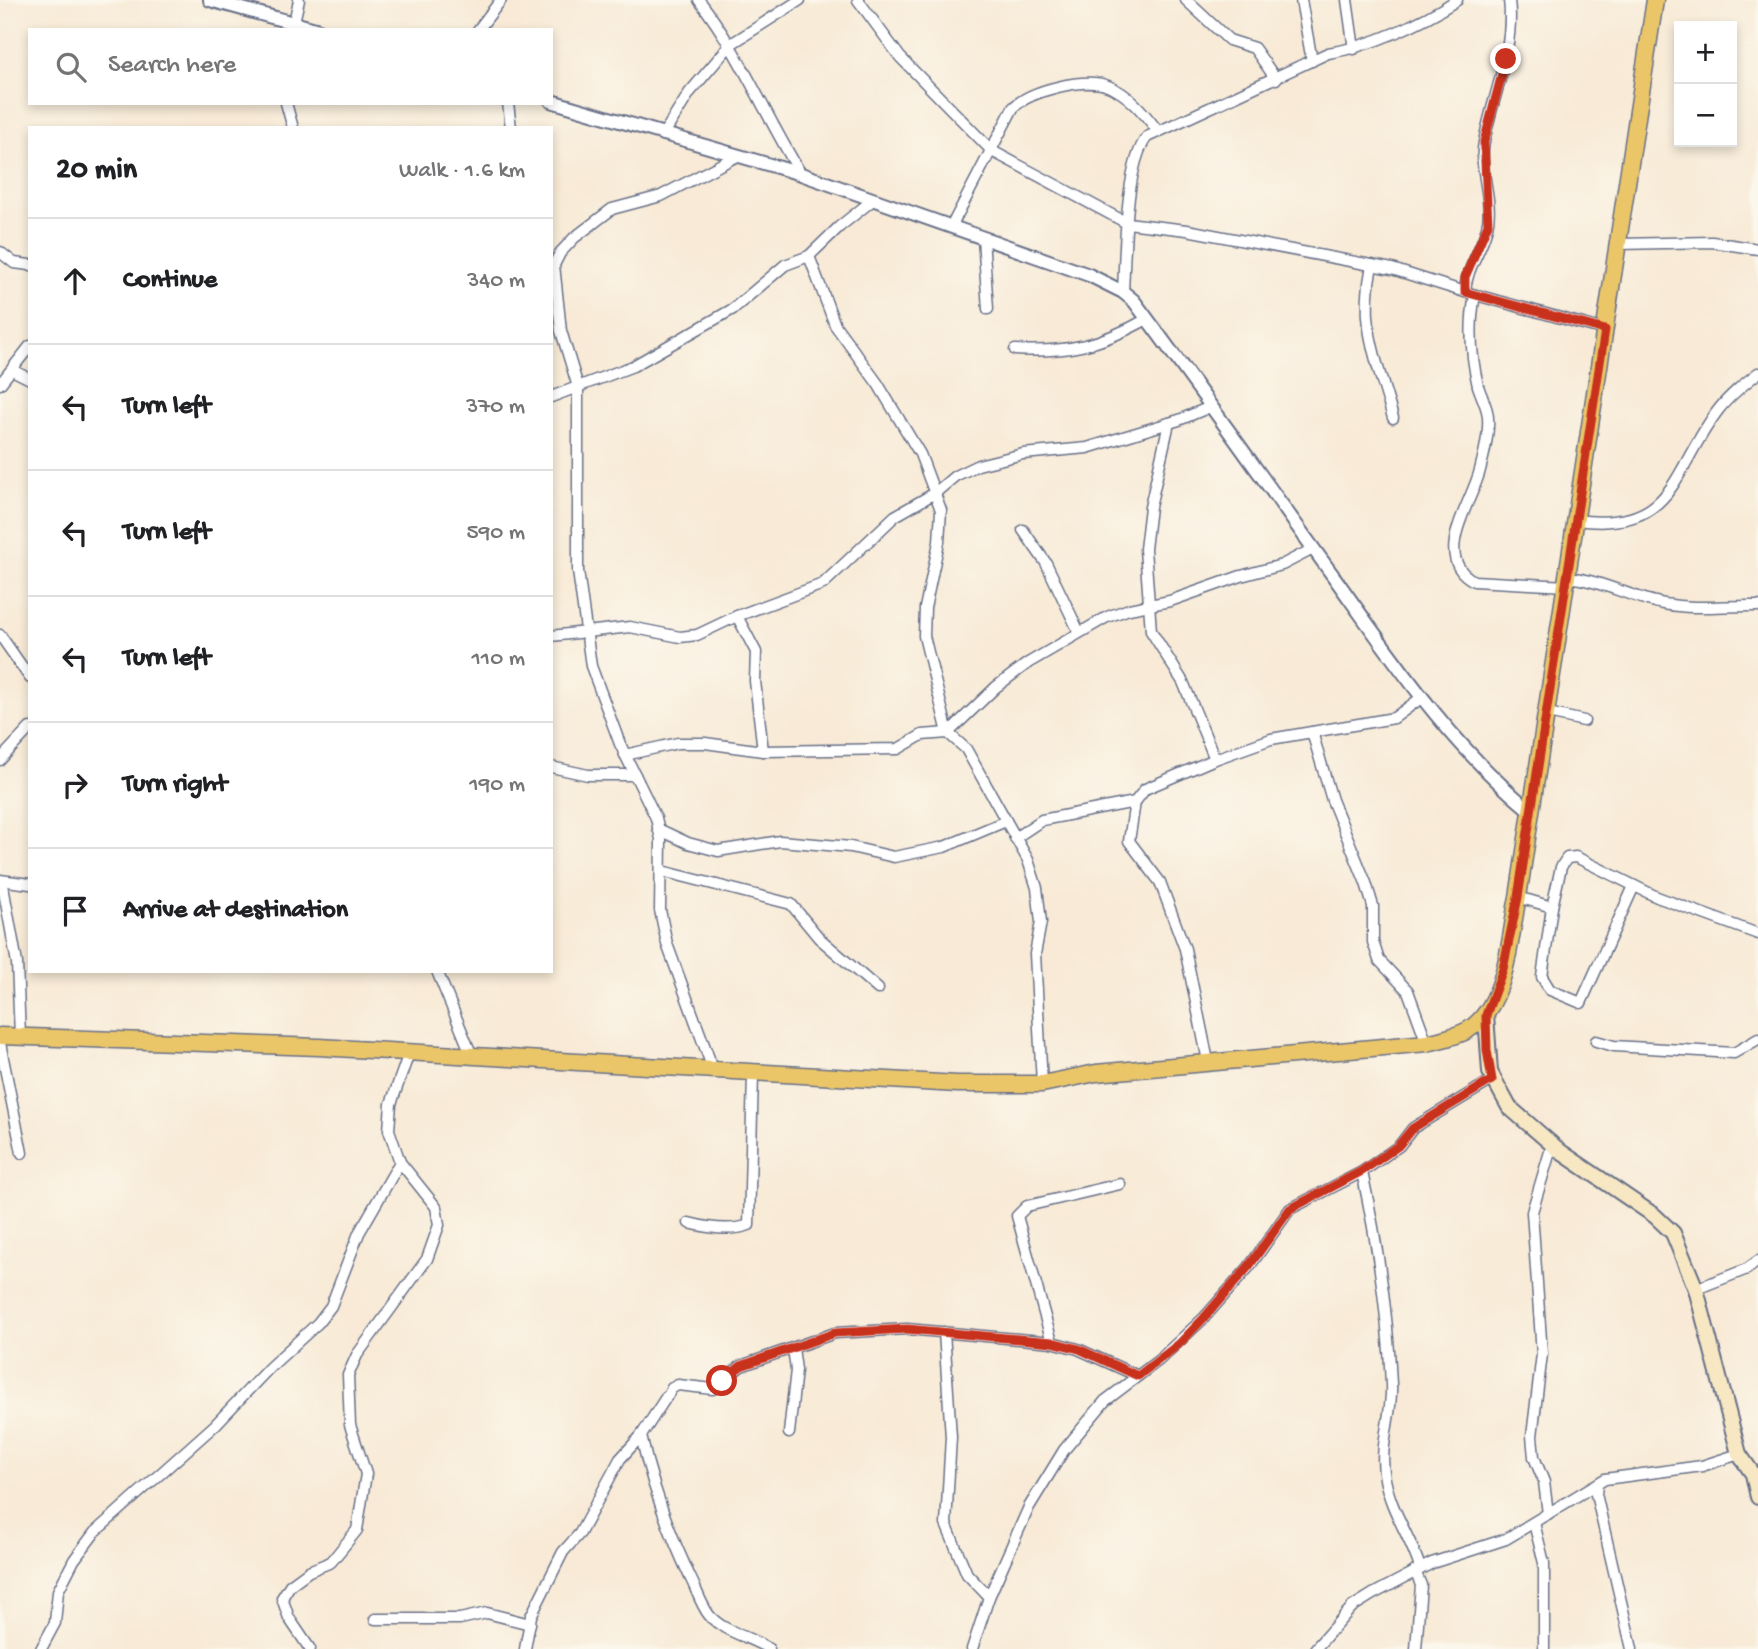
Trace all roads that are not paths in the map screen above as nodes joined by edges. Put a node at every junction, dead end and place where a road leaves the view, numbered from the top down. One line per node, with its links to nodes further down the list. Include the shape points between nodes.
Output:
1 (210, 0): 13 (street)
2 (299, 0): 13 (street)
3 (501, 0): 14 (street)
4 (699, 0): 15 (street)
5 (800, 0): 15 (street)
6 (858, 0): 26 (street, via 900,57)
7 (1186, 0): 18 (street, via 1229,40 1254,48)
8 (1301, 0): 17 (street)
9 (1346, 0): 16 (street)
10 (1457, 0): 16 (street, via 1428,18)
11 (1509, 0): 42 (street, via 1509,43 1484,142 1488,224 1465,277)
12 (1655, 0): 33 (main road)
13 (292, 26)
14 (480, 28)
15 (731, 44): 25 (street, via 690,92); 28 (street)
16 (1354, 49): 17 (street)
17 (1312, 61): 18 (street)
18 (1276, 79): 24 (street)
19 (553, 102): 25 (street)
20 (286, 105): 22 (street)
21 (508, 105): 23 (street)
22 (292, 126)
23 (511, 126)
24 (1157, 130): 26 (street, via 1125,96 1107,85 1084,84 1047,90 1019,102); 30 (street, via 1140,145)
25 (663, 135): 27 (street)
26 (992, 151): 30 (street); 31 (street)
27 (737, 156): 28 (street); 37 (street, via 661,196 612,209)
28 (802, 174): 29 (street)
29 (874, 199): 31 (street); 36 (street)
30 (1127, 223): 39 (street); 41 (street)
31 (951, 227): 32 (street)
32 (983, 238): 41 (street); 43 (street)
33 (1619, 244): 34 (street, via 1712,242); 45 (main road)
34 (1758, 249)
35 (0, 252): 38 (street, via 14,263)
36 (809, 256): 52 (street, via 785,265 733,309 633,366); 57 (street, via 835,325 920,454)
37 (553, 260)
38 (28, 265)
39 (1372, 265): 42 (street); 55 (street, via 1367,291 1370,345)
40 (553, 269): 52 (street, via 561,331)
41 (1124, 292): 44 (street)
42 (1470, 294): 45 (street); 61 (street, via 1473,365 1488,414 1480,470 1454,548 1457,563 1465,576 1475,581)
43 (988, 309)
44 (1147, 319): 47 (street, via 1116,337 1075,349); 54 (street)
45 (1605, 330): 58 (main road)
46 (28, 349): 48 (street)
47 (1015, 350)
48 (12, 370): 50 (street); 51 (street)
49 (1758, 373): 58 (street, via 1718,410 1662,501 1617,520)
50 (28, 378)
51 (0, 384)
52 (578, 387): 53 (street); 65 (street, via 578,570)
53 (553, 396)
54 (1210, 407): 56 (street); 60 (street)
55 (1392, 418)
56 (1169, 423): 57 (street, via 1071,451 1023,454 978,465); 62 (street, via 1145,549)
57 (934, 494): 64 (street, via 887,523 823,584); 75 (street, via 941,510 939,542 927,589 925,636)
58 (1576, 520): 61 (main road)
59 (1023, 530): 66 (street, via 1046,563)
60 (1313, 549): 62 (street, via 1282,565); 70 (street)
61 (1568, 582): 63 (street, via 1601,582 1661,604); 71 (main road)
62 (1149, 604): 66 (street, via 1107,617); 78 (street, via 1151,631 1182,682)
63 (1758, 606)
64 (737, 616): 65 (street, via 697,635 680,637 630,627); 76 (street, via 756,652)
65 (585, 632): 68 (street); 77 (street, via 591,666)
66 (1079, 632): 75 (street, via 996,687)
67 (0, 635): 69 (street)
68 (553, 636)
69 (28, 675)
70 (1421, 698): 74 (street, via 1394,718); 83 (street, via 1493,780)
71 (1548, 713): 72 (street); 83 (main road)
72 (1584, 721)
73 (28, 730): 79 (street)
74 (1312, 732): 78 (street, via 1271,739); 102 (street, via 1332,800 1373,906 1373,942 1379,960 1408,991)
75 (948, 733): 76 (street, via 922,735 898,749); 84 (street, via 966,749)
76 (763, 751): 77 (street, via 678,743)
77 (625, 755): 81 (street)
78 (1215, 759): 82 (street, via 1145,789)
79 (0, 760)
80 (553, 767): 81 (street, via 588,775)
81 (635, 775): 85 (street)
82 (1135, 802): 86 (street, via 1042,820); 105 (street, via 1129,841 1160,882 1185,949)
83 (1532, 812): 91 (main road)
84 (1006, 821): 85 (street, via 944,848 894,857 851,847 779,841 719,851); 86 (street)
85 (658, 829): 87 (street)
86 (1015, 838): 109 (street, via 1037,888 1041,922 1035,954)
87 (662, 872): 95 (street, via 791,904 819,938); 106 (street, via 660,910 667,944)
88 (1, 881): 89 (street); 98 (street, via 17,963)
89 (28, 884)
90 (1634, 886): 92 (street, via 1577,857 1567,858); 92 (street, via 1581,1003 1550,990 1542,977); 93 (street)
91 (1518, 897): 92 (street); 96 (main road, via 1503,969)
92 (1552, 907)
93 (1758, 934)
94 (438, 973): 104 (street)
95 (878, 989)
96 (1486, 1015): 102 (main road, via 1458,1035); 108 (main road)
97 (0, 1036): 98 (main road)
98 (20, 1036): 103 (main road)
99 (1758, 1039): 100 (street, via 1734,1053)
100 (1596, 1041)
101 (0, 1043): 111 (street)
102 (1427, 1043): 105 (main road)
103 (409, 1053): 104 (main road); 112 (street, via 389,1120)
104 (472, 1056): 106 (main road)
105 (1208, 1061): 109 (main road)
106 (714, 1072): 107 (main road)
107 (753, 1074): 109 (main road); 115 (street, via 749,1225 739,1229)
108 (1492, 1080): 110 (main road, via 1517,1116); 113 (street, via 1413,1128 1398,1146)
109 (1042, 1084)
110 (1552, 1145): 117 (main road, via 1674,1233); 128 (street, via 1532,1212 1542,1354 1532,1436)
111 (22, 1153)
112 (400, 1162): 134 (street, via 359,1233 331,1306 318,1324 215,1425 95,1532 58,1591 55,1623); 135 (street, via 436,1207 439,1225 427,1259 357,1355 348,1375 350,1425 366,1474 357,1530 331,1562 300,1578 282,1598)
113 (1362, 1171): 121 (street, via 1290,1209 1204,1318); 130 (street, via 1380,1266 1391,1381 1381,1452 1392,1508 1413,1546)
114 (1120, 1184): 119 (street, via 1027,1206 1017,1216)
115 (688, 1223)
116 (1758, 1261): 117 (street)
117 (1696, 1289): 124 (main road)
118 (944, 1332): 119 (street); 120 (street, via 835,1333); 131 (street, via 951,1437 946,1524 967,1574)
119 (1052, 1342): 121 (street)
120 (793, 1348): 122 (street, via 796,1370); 123 (street, via 741,1366 713,1389 672,1388)
121 (1138, 1376): 131 (street, via 1105,1401 1064,1450 1029,1507)
122 (789, 1433)
123 (641, 1436): 133 (street, via 620,1459 580,1533 563,1552 543,1587); 137 (street, via 672,1541 709,1615)
124 (1739, 1454): 125 (main road); 126 (street, via 1702,1466 1605,1479)
125 (1756, 1475): 127 (main road)
126 (1597, 1486): 128 (street); 142 (street)
127 (1758, 1497)
128 (1548, 1514): 129 (street)
129 (1534, 1523): 130 (street, via 1506,1539); 141 (street, via 1544,1563)
130 (1418, 1570): 139 (street, via 1352,1607); 140 (street)
131 (989, 1597): 138 (street)
132 (375, 1619): 133 (street, via 460,1619 487,1613)
133 (530, 1624): 136 (street)
134 (41, 1649)
135 (310, 1649)
136 (525, 1649)
137 (769, 1649)
138 (972, 1649)
139 (1315, 1649)
140 (1416, 1649)
141 (1544, 1649)
142 (1632, 1649)

